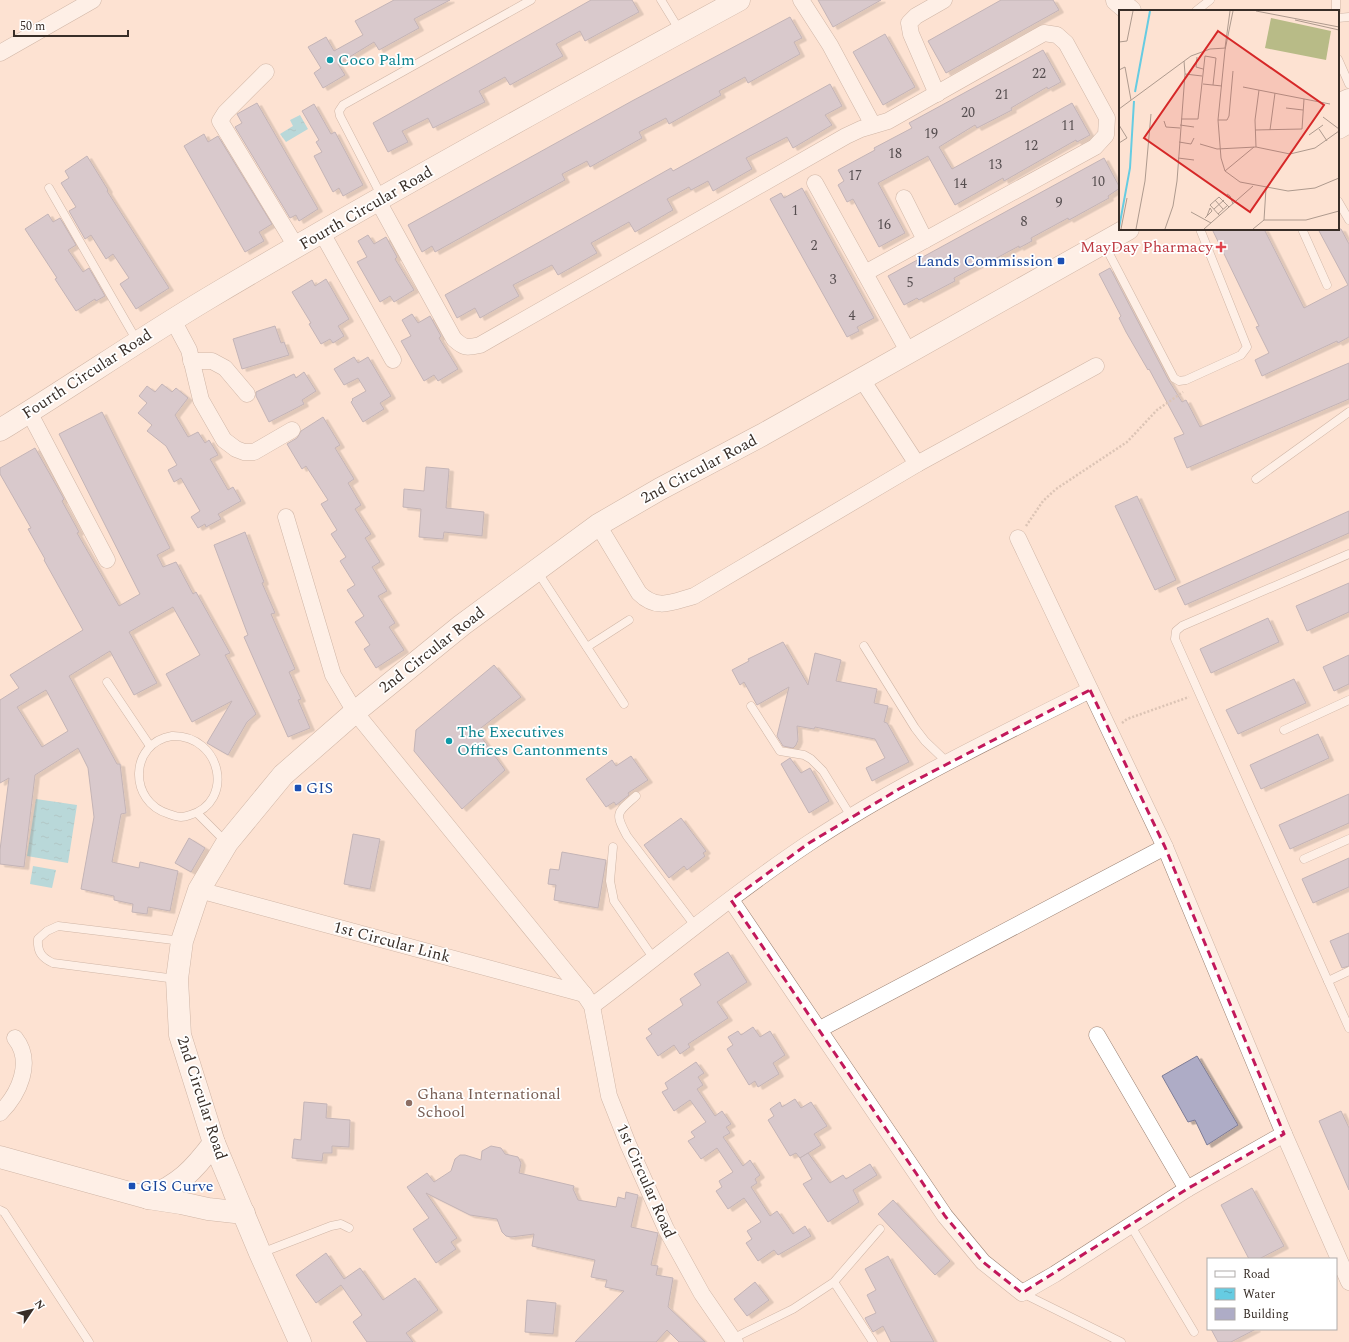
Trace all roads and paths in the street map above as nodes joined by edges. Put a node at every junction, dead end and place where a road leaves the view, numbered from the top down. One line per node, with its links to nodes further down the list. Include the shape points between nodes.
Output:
1 (93, 0): 14 (street)
2 (531, 0): 27 (lane, via 343,105 339,112 340,116)
3 (662, 0): 13 (lane)
4 (739, 0): 13 (street, Fourth Circular Road)
5 (801, 0): 22 (street, via 830,45)
6 (944, 0): 18 (street, via 916,16 909,23 911,34)
7 (1117, 0): 9 (street)
8 (1210, 0): 10 (lane)
9 (1129, 10)
10 (1197, 10)
11 (1349, 17): 12 (lane)
12 (1339, 18)
13 (680, 32): 27 (street, Fourth Circular Road)
14 (0, 53)
15 (1339, 61): 17 (lane)
16 (266, 72): 36 (street, via 220,121)
17 (1349, 84)
18 (937, 94): 22 (street, via 888,121); 34 (street, via 1044,33 1057,35 1066,43 1108,118 1106,135 1095,147)
19 (1349, 100): 20 (street)
20 (1339, 105)
21 (1349, 122): 23 (street)
22 (873, 125): 27 (street, via 846,136 480,345 468,347 462,346 454,339)
23 (1339, 127)
24 (815, 183): 37 (street)
25 (49, 188): 40 (lane)
26 (904, 198): 34 (street)
27 (380, 200): 33 (street, Fourth Circular Road)
28 (1339, 203): 29 (lane)
29 (1349, 220)
30 (1126, 230): 35 (street, 2nd Circular Road)
31 (1200, 230): 46 (lane, via 1246,347 1241,355)
32 (1302, 230): 38 (lane)
33 (322, 233): 36 (street, Fourth Circular Road); 42 (street)
34 (925, 240): 37 (street)
35 (1104, 243): 41 (street, 2nd Circular Road); 46 (lane, via 1174,378 1179,381)
36 (297, 248): 39 (street, Fourth Circular Road)
37 (865, 273): 41 (street)
38 (1327, 285)
39 (173, 320): 40 (street, Fourth Circular Road); 43 (street, via 189,350)
40 (138, 342): 48 (street, Fourth Circular Road)
41 (909, 353): 45 (street, 2nd Circular Road)
42 (393, 360)
43 (191, 361): 47 (street, via 212,361 225,368); 51 (street, via 201,400 224,440 236,449 254,452)
44 (1096, 366): 52 (street)
45 (861, 378): 52 (street); 55 (street, 2nd Circular Road)
46 (1186, 380): 56 (path, via 1183,392 1157,410 1127,442 1056,489 1043,501)
47 (247, 394)
48 (29, 412): 50 (street, Fourth Circular Road); 58 (street)
49 (1349, 412): 53 (lane)
50 (0, 430)
51 (292, 430)
52 (916, 464): 55 (street, via 708,589 694,596 659,605 647,601 639,593)
53 (1256, 479)
54 (286, 517): 69 (street, via 333,675)
55 (598, 525): 59 (street, 2nd Circular Road)
56 (1018, 538): 64 (street)
57 (1349, 554): 65 (lane, via 1182,626 1176,631 1175,639)
58 (107, 560)
59 (536, 570): 62 (lane); 69 (street, 2nd Circular Road, via 462,625)
60 (629, 620): 62 (lane)
61 (864, 646): 73 (lane, via 915,728)
62 (587, 647): 67 (lane)
63 (107, 682): 72 (lane)
64 (1090, 690): 71 (street); 73 (street)
65 (1199, 692): 71 (path, via 1184,700 1127,719); 89 (lane)
66 (1349, 700): 70 (lane)
67 (624, 704)
68 (751, 706): 76 (lane, via 780,751 804,755 823,771)
69 (355, 712): 78 (street, 2nd Circular Road, via 284,775); 90 (street)
70 (1284, 730)
71 (1110, 732): 80 (street)
72 (150, 746): 75 (lane, via 142,758 138,780 146,799 160,811 181,817); 75 (lane, via 161,738 184,736 196,741 210,754 218,779 215,794)
73 (948, 763): 76 (street)
74 (636, 796): 84 (lane, via 620,811 618,821)
75 (197, 813): 78 (lane)
76 (852, 818): 83 (street, via 809,843)
77 (1349, 840): 81 (lane)
78 (227, 843): 82 (street, 2nd Circular Road)
79 (613, 847): 86 (lane, via 610,881 614,901)
80 (1165, 847): 92 (street); 96 (street)
81 (1304, 859)
82 (199, 890): 85 (street, 2nd Circular Road); 90 (street, 1st Circular Link)
83 (731, 900): 84 (street); 92 (street)
84 (696, 927): 86 (street)
85 (182, 941): 88 (street, 2nd Circular Road); 88 (lane, via 58,926 38,939 38,948 43,958 54,963)
86 (654, 959): 90 (street)
87 (1349, 971): 89 (lane)
88 (177, 979): 97 (street, 2nd Circular Road, via 180,1035)
89 (1328, 981): 91 (lane)
90 (588, 1000): 112 (street, 1st Circular Road, via 609,1096 628,1144 666,1229 702,1294)
91 (1349, 1028)
92 (820, 1029): 109 (street, via 945,1216 983,1262)
93 (1097, 1035): 99 (street)
94 (15, 1038): 95 (street, via 22,1047 24,1069 15,1096)
95 (0, 1113)
96 (1284, 1134): 99 (street); 108 (street)
97 (214, 1143): 100 (street, via 199,1163 178,1183); 102 (street, 2nd Circular Road)
98 (0, 1158): 100 (street)
99 (1187, 1189): 103 (street)
100 (148, 1198): 102 (street, via 208,1210)
101 (0, 1210): 113 (lane, via 4,1212)
102 (244, 1212): 106 (street, 2nd Circular Road)
103 (1131, 1226): 109 (street); 110 (lane)
104 (349, 1228): 106 (lane, via 341,1224 332,1226)
105 (880, 1229): 107 (lane)
106 (260, 1253): 111 (street, 2nd Circular Road)
107 (834, 1282): 112 (lane, via 793,1309); 114 (lane)
108 (1349, 1282)
109 (1022, 1293): 115 (lane)
110 (1194, 1332)
111 (297, 1341)
112 (733, 1341)
113 (89, 1342)
114 (873, 1342)
115 (1121, 1342)

